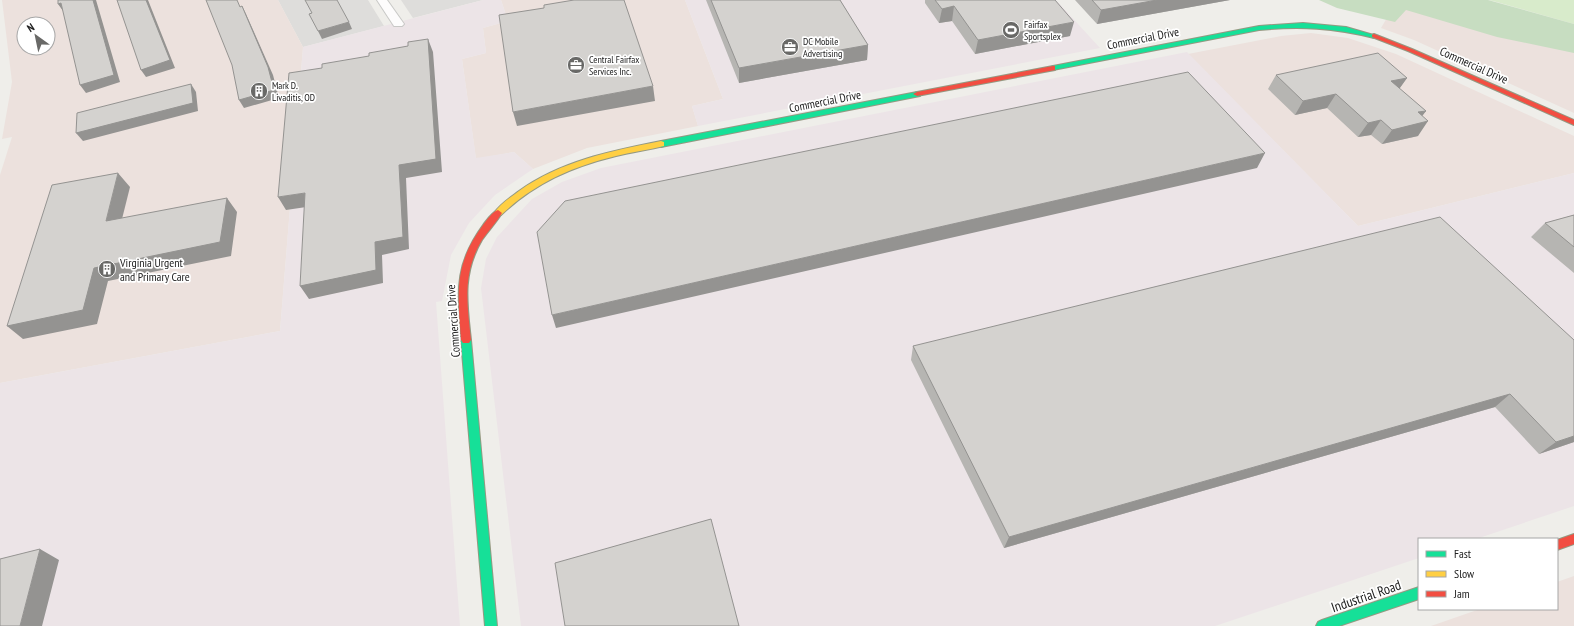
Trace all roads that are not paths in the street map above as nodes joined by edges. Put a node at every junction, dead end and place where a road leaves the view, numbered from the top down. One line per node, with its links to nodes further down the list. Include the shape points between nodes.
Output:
1 (382, 0): 2 (street)
2 (398, 24)
3 (1574, 123): 7 (street, Commercial Drive, via 1384,38 1339,26 1294,23 1252,29 688,139 604,157 558,171 524,190 494,215 475,243 463,278 462,293)
4 (1574, 539): 5 (street)
5 (1558, 545)
6 (1418, 593): 8 (street, Industrial Road)
7 (491, 626)
8 (1322, 626)

